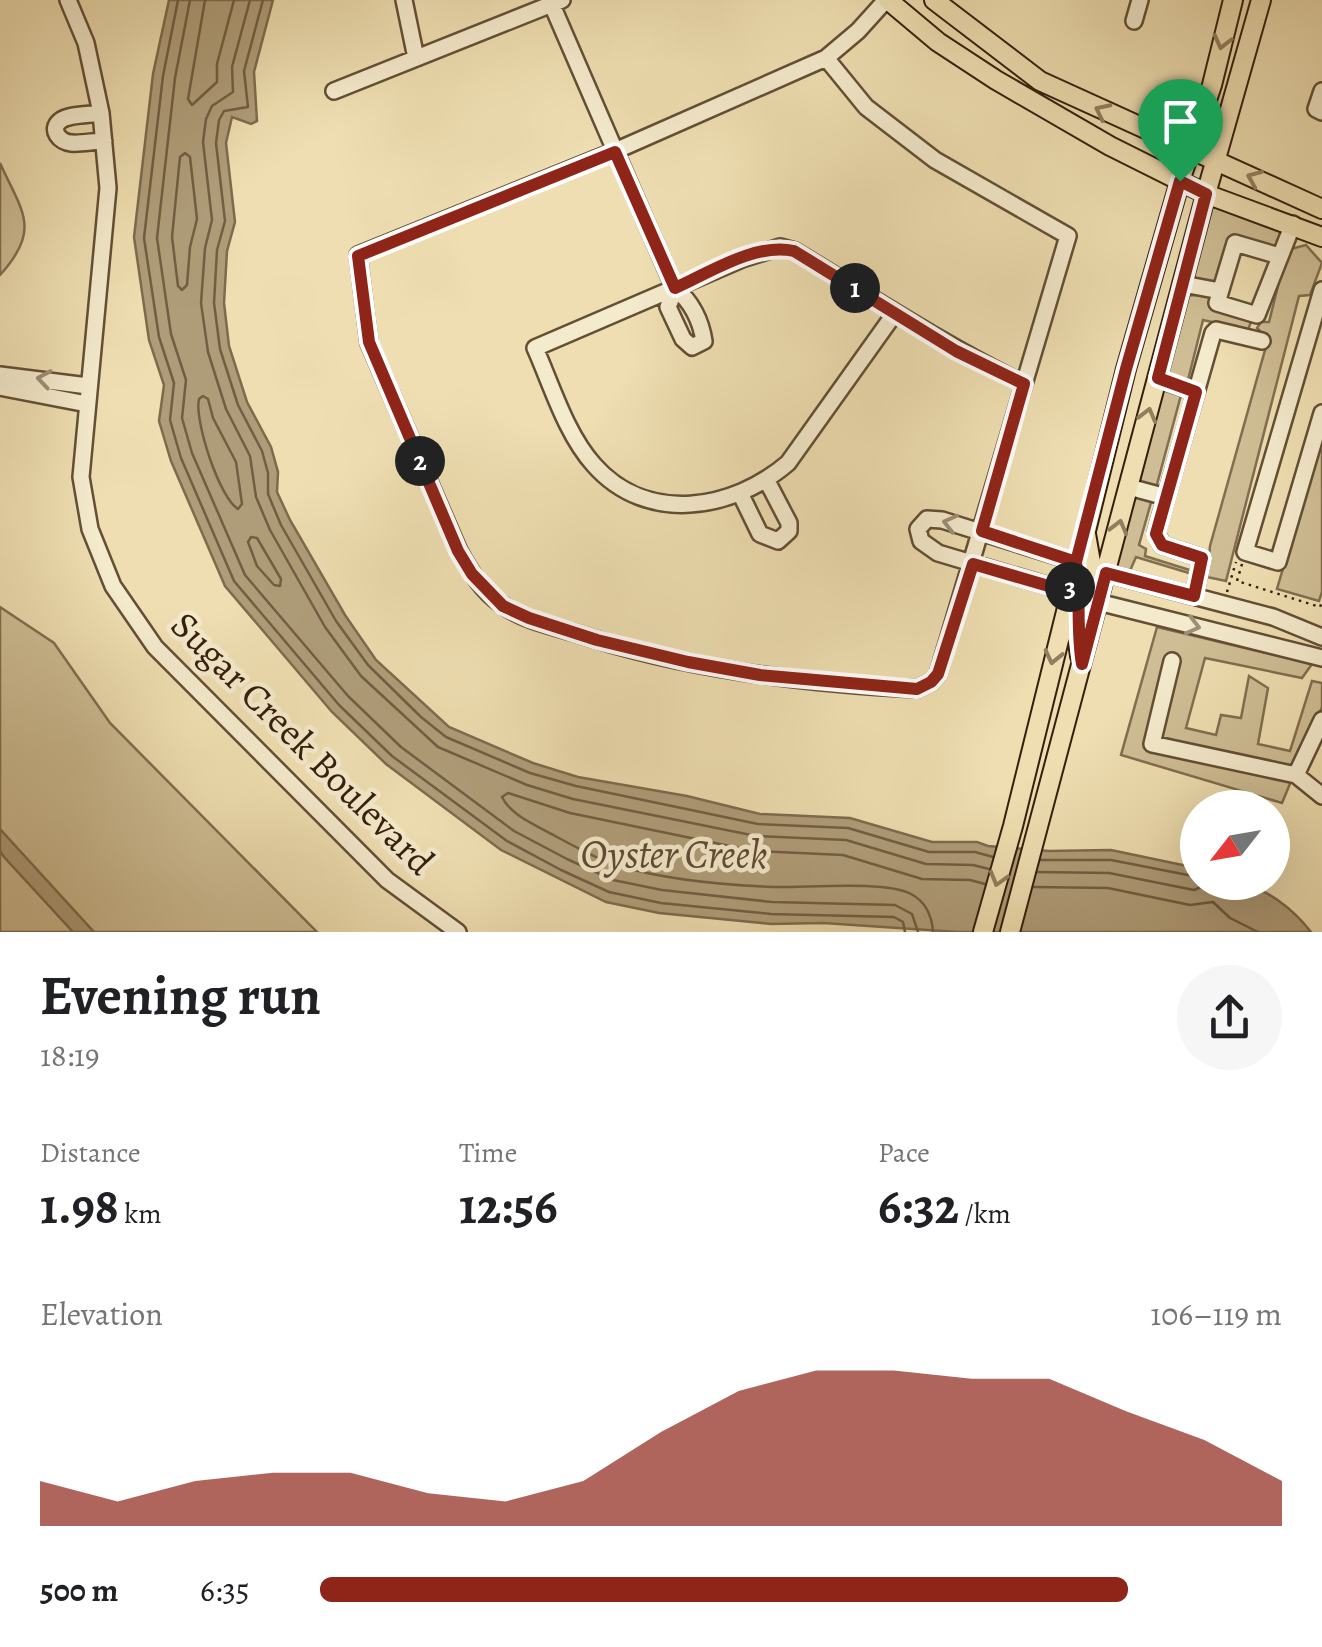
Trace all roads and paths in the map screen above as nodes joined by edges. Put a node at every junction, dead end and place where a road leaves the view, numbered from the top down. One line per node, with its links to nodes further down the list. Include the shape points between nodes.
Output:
1 (68, 0): 15 (street, Sugar Creek Boulevard, via 86,43)
2 (404, 0): 10 (street)
3 (887, 0): 11 (street); 20 (main road, via 996,80)
4 (934, 0): 17 (main road, one-way to 4, via 1040,81)
5 (1140, 0): 9 (street)
6 (1232, 0): 17 (main road, one-way to 17)
7 (1261, 0): 19 (main road)
8 (557, 2): 10 (street); 18 (street)
9 (1134, 22)
10 (416, 58): 12 (street)
11 (826, 58): 18 (street); 35 (street, via 866,108 934,160 1068,236)
12 (334, 91)
13 (1322, 91): 14 (street, via 1316,109)
14 (1322, 112)
15 (101, 114): 16 (street, Sugar Creek Boulevard); 16 (street, via 64,118 54,130 66,144)
16 (104, 140): 36 (street, Sugar Creek Boulevard, via 108,188)
17 (1191, 151): 19 (main road); 20 (main road)
18 (615, 152): 27 (street); 49 (street, via 358,256 369,342 458,551 488,593 529,618 688,662 917,689 938,674)
19 (1215, 162): 21 (main road); 22 (main road, one-way to 19)
20 (1180, 181): 21 (main road); 32 (main road)
21 (1206, 194): 23 (main road); 26 (main road)
22 (1322, 209)
23 (1293, 224): 24 (main road); 25 (street)
24 (1322, 236)
25 (1279, 256): 28 (street, via 1235,244); 28 (street, via 1256,315 1217,303)
26 (1183, 284): 28 (street); 34 (main road)
27 (675, 288): 30 (street, via 780,247); 43 (street, via 535,348 579,446 625,490 675,506)
28 (1220, 291)
29 (1322, 292): 47 (street)
30 (895, 312): 35 (street); 41 (street, via 806,442)
31 (1262, 341): 38 (street, via 1214,331)
32 (1126, 369): 34 (main road); 45 (main road)
33 (0, 375): 36 (street, one-way to 33)
34 (1158, 378): 38 (street); 42 (main road, one-way to 34)
35 (1024, 384): 46 (street)
36 (88, 386): 39 (street, Sugar Creek Boulevard)
37 (0, 387): 39 (street)
38 (1196, 392): 44 (street)
39 (87, 404): 62 (street, Sugar Creek Boulevard, via 81,477 90,528 113,586 154,647 387,880)
40 (1322, 413): 47 (street, via 1278,562)
41 (767, 481): 43 (street); 43 (street, via 788,523 778,541 760,534)
42 (1129, 487): 44 (street); 50 (main road, one-way to 42)
43 (741, 494)
44 (1166, 498): 52 (street, via 1156,537 1202,558)
45 (1085, 528): 48 (main road); 53 (main road)
46 (982, 531): 48 (street); 49 (street); 49 (street, one-way to 49, via 934,518 918,529 926,546)
47 (1245, 552): 54 (path, via 1237,581 1320,607)
48 (1076, 562): 51 (main road); 58 (main road)
49 (973, 564): 51 (street)
50 (1106, 573): 52 (street); 53 (main road)
51 (1069, 592): 63 (main road, one-way to 63)
52 (1194, 596): 55 (street)
53 (1098, 602): 56 (street, one-way to 56); 58 (main road)
54 (1322, 602)
55 (1322, 637)
56 (1322, 658)
57 (1172, 661): 60 (street, via 1152,744)
58 (1082, 664): 64 (main road)
59 (1322, 720): 60 (street)
60 (1296, 775): 61 (street)
61 (1322, 796)
62 (458, 932)
63 (983, 932)
64 (1010, 932)

